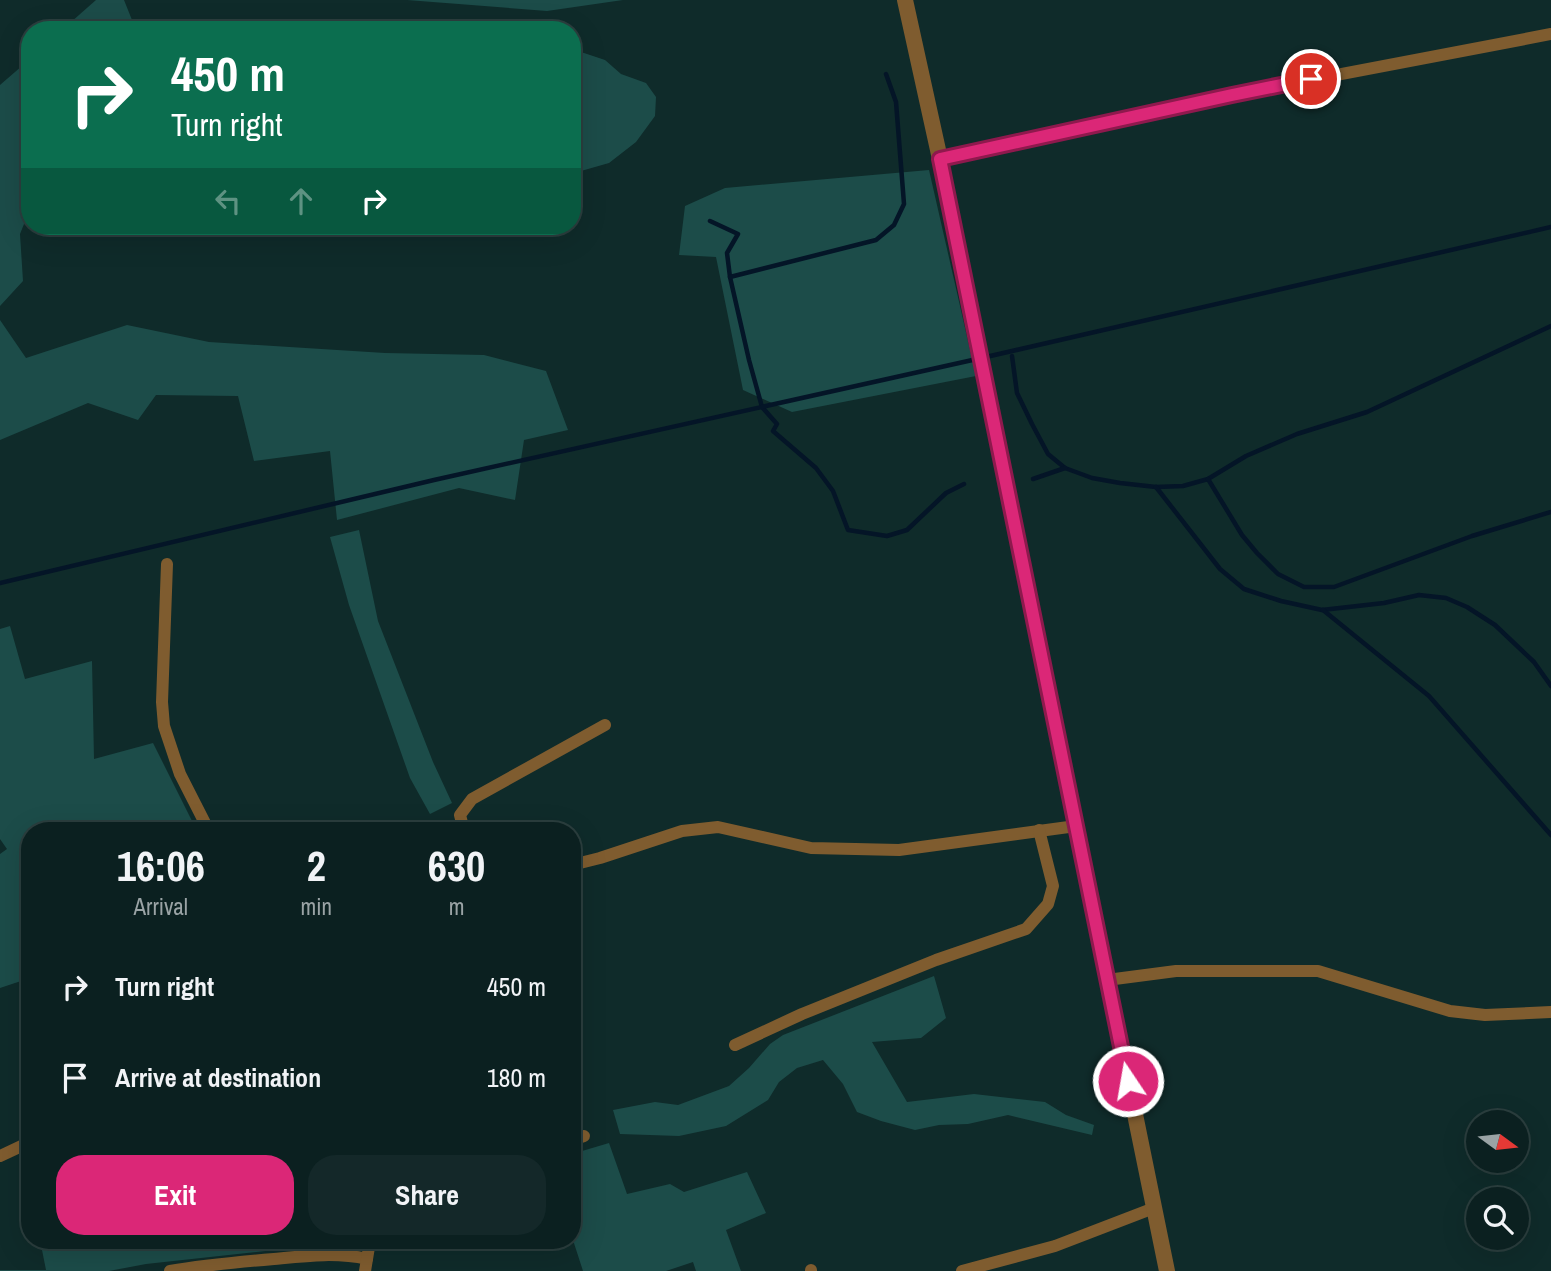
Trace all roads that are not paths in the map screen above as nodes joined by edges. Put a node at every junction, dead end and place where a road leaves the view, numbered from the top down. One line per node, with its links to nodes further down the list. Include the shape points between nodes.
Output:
1 (905, 0): 3 (street)
2 (1551, 34): 3 (street, via 1232,95)
3 (940, 159): 8 (street)
4 (167, 564): 6 (street, via 164,726 180,774)
5 (605, 725): 7 (street, via 472,799 460,815)
6 (204, 822)
7 (462, 822)
8 (1076, 826): 9 (street); 11 (street)
9 (1039, 830): 10 (street, via 899,850 811,848 718,827 682,831); 13 (street, via 1053,886 1048,904 1026,929 936,960)
10 (581, 863)
11 (1108, 979): 12 (street, via 1176,971 1318,971 1450,1011 1485,1015); 16 (street)
12 (1551, 1012)
13 (735, 1045)
14 (21, 1146): 15 (street)
15 (0, 1156)
16 (1154, 1208): 19 (street, via 1055,1246); 20 (street)
17 (366, 1265): 18 (street, via 351,1255 318,1255)
18 (170, 1271)
19 (961, 1271)
20 (1167, 1271)

